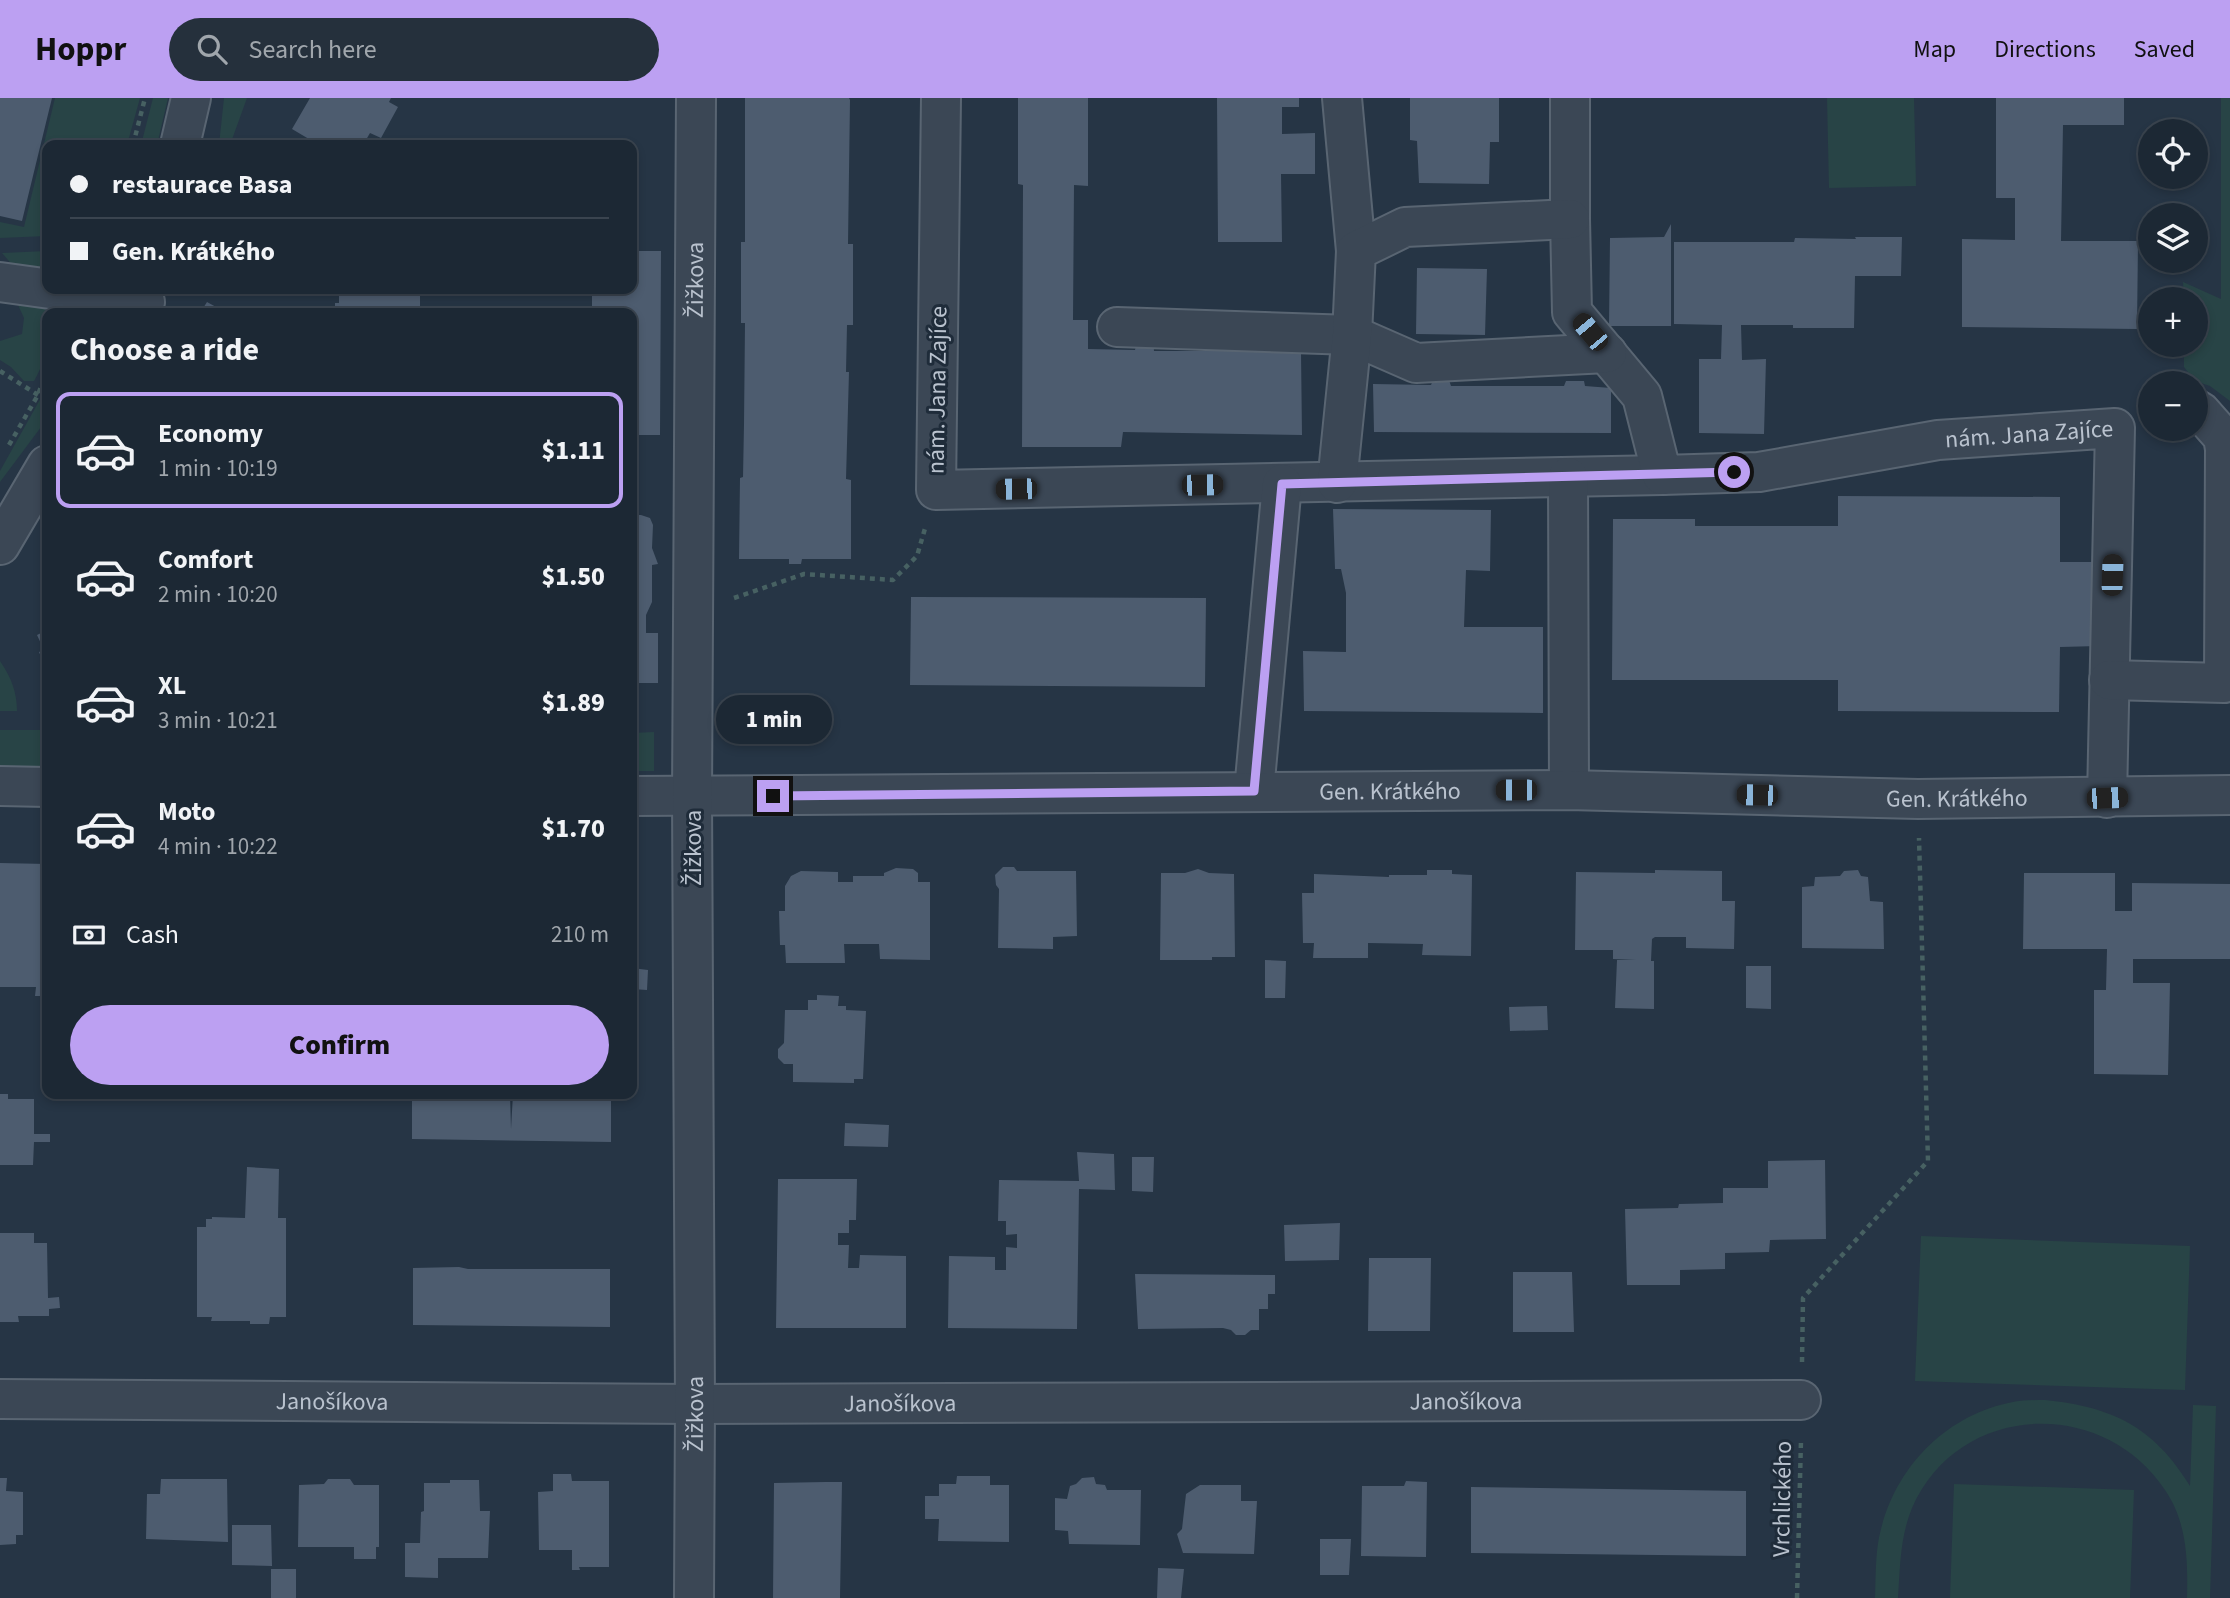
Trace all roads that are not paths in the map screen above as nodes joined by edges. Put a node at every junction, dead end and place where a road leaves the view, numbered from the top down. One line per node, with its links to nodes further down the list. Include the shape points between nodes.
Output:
1 (191, 98): 6 (street)
2 (696, 98): 30 (street, Žižkova)
3 (941, 98): 21 (street, nám. Jana Zajíce, via 936,490)
4 (1342, 98): 8 (street)
5 (1570, 98): 7 (street)
6 (181, 140)
7 (1570, 219): 8 (street, via 1405,227); 15 (street, via 1572,312)
8 (1356, 251): 14 (street)
9 (0, 282): 10 (street)
10 (42, 288)
11 (90, 294): 12 (street)
12 (143, 301)
13 (1117, 327): 14 (street)
14 (1352, 335): 15 (street, via 1416,363); 20 (street)
15 (1607, 353): 18 (street, via 1642,396)
16 (2208, 420): 23 (street, via 2223,437 2225,449 2224,683)
17 (42, 474): 22 (street)
18 (1662, 475): 19 (street, nám. Jana Zajíce); 23 (street, nám. Jana Zajíce, via 1759,472 1938,440 2115,428)
19 (1567, 477): 20 (street, nám. Jana Zajíce); 26 (street)
20 (1337, 483): 21 (street, nám. Jana Zajíce)
21 (1282, 484): 27 (street)
22 (0, 545)
23 (2109, 680): 31 (street, nám. Jana Zajíce)
24 (0, 786): 25 (street)
25 (42, 787)
26 (1569, 790): 27 (street, Gen. Krátkého); 31 (street, Gen. Krátkého, via 1918,799)
27 (1254, 791): 30 (street, Gen. Krátkého)
28 (2230, 795): 31 (street, Gen. Krátkého)
29 (637, 796): 30 (street, Gen. Krátkého)
30 (692, 797): 34 (street, Žižkova)
31 (2107, 798)
32 (0, 1399): 34 (street, Janošíkova)
33 (1801, 1400): 34 (street, Janošíkova)
34 (695, 1404): 35 (street, Žižkova)
35 (694, 1598)

